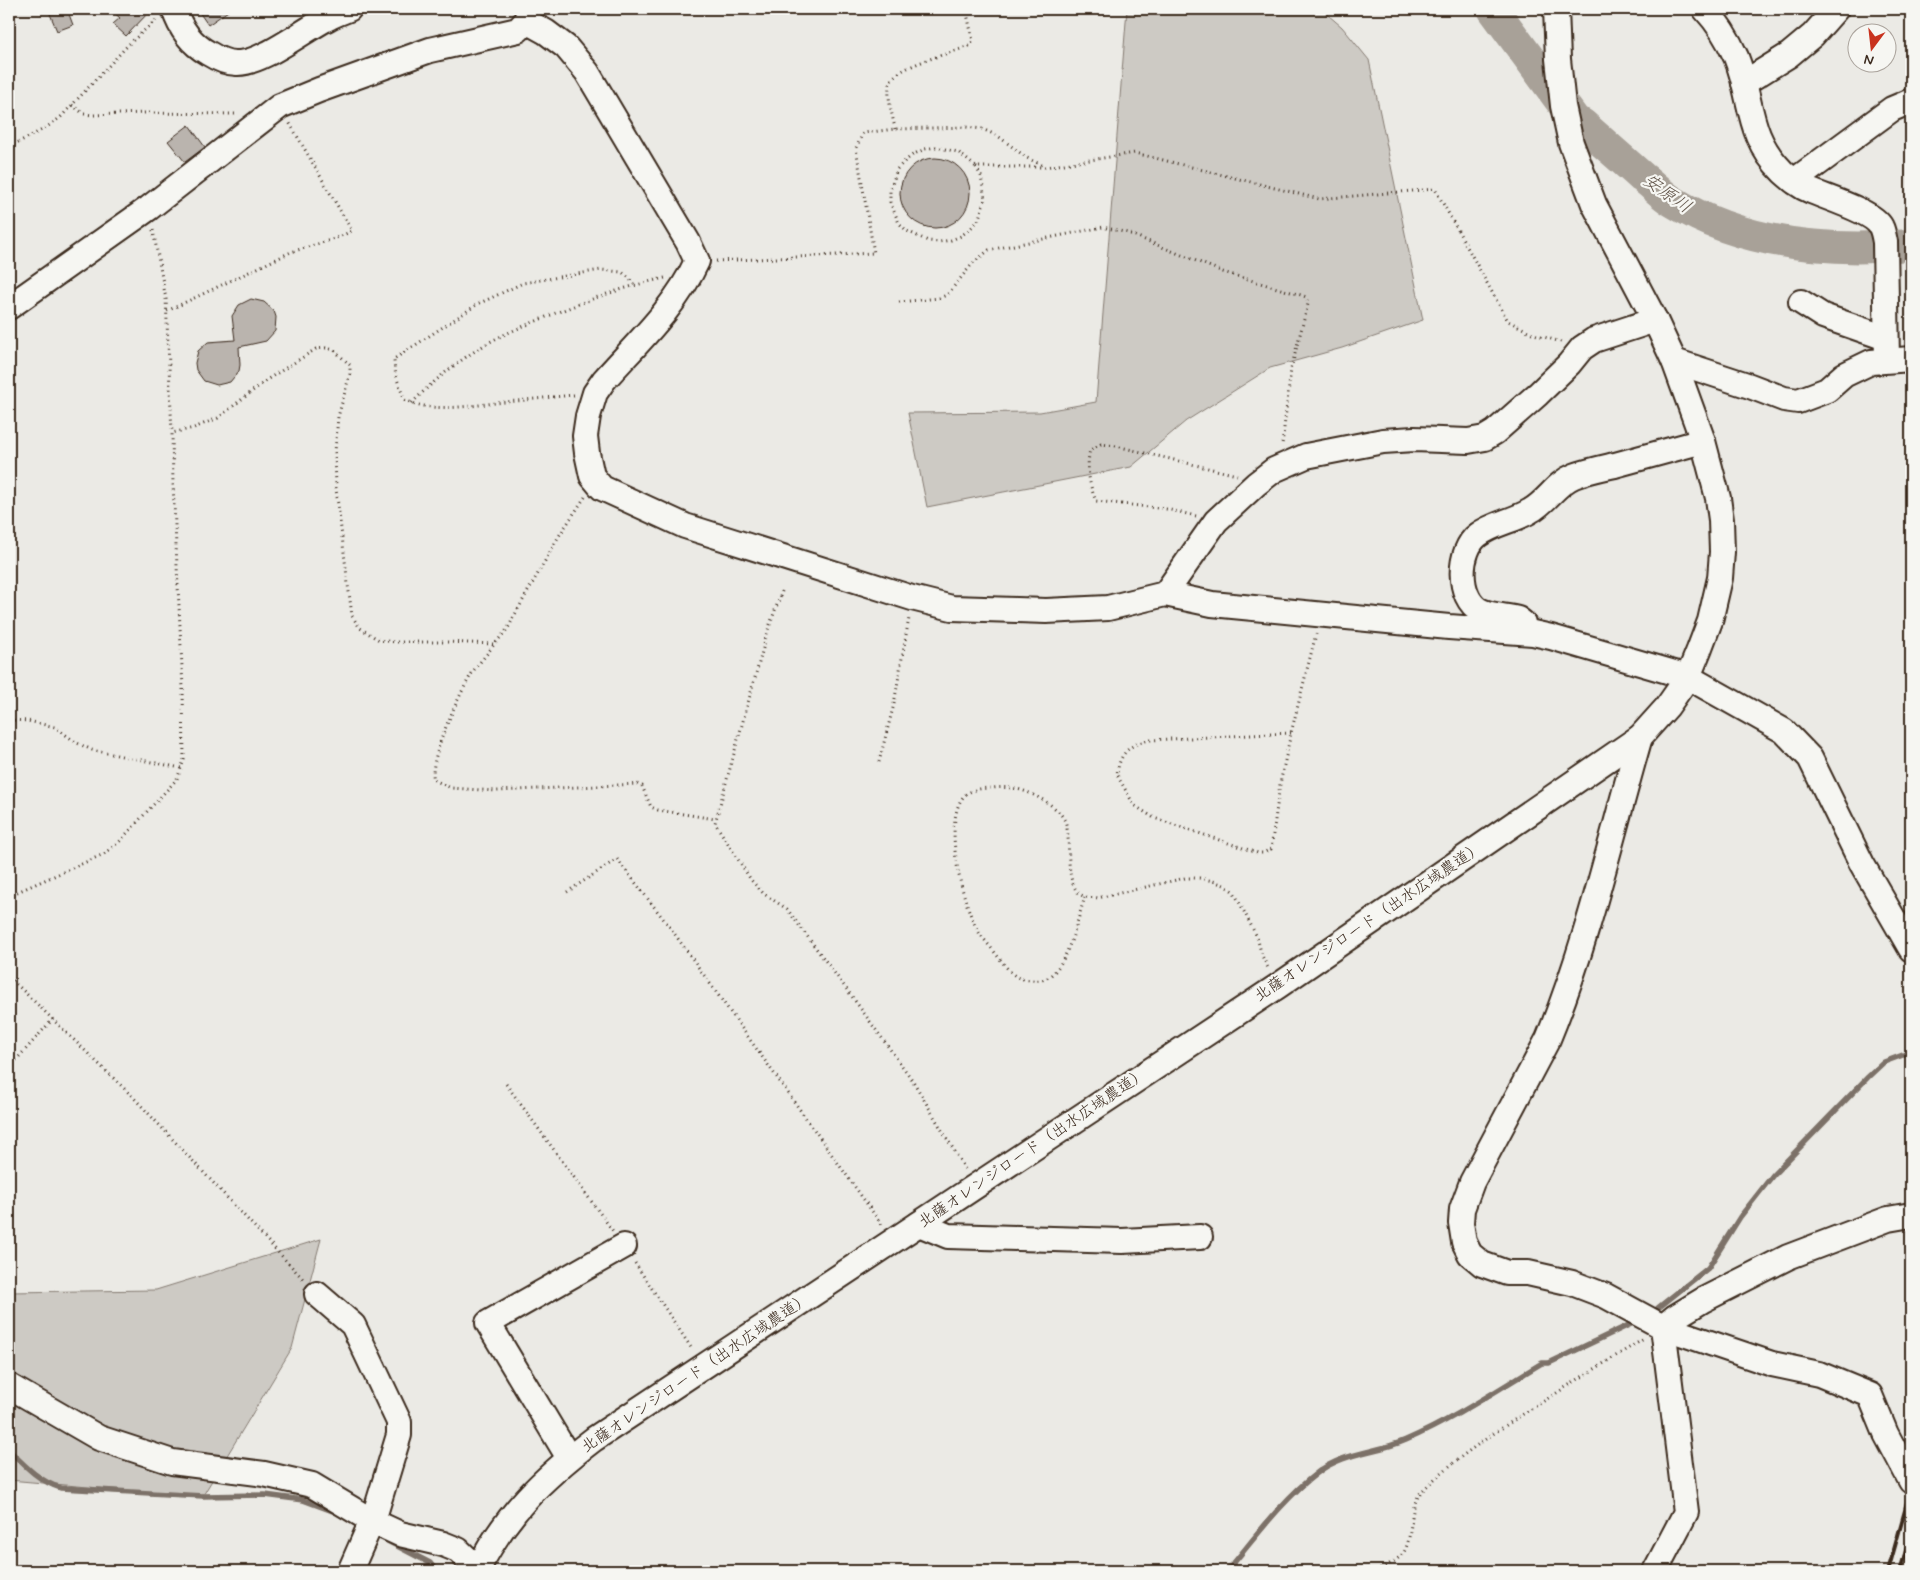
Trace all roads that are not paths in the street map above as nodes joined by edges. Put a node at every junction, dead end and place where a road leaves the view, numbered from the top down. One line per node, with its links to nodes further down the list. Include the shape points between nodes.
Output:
1 (349, 9): 5 (street, via 254,61 237,64 219,59 196,45)
2 (1556, 9): 12 (street, 北薩オレンジロード（出水広域農道）, via 1563,106 1571,143 1594,204)
3 (1705, 9): 7 (street, via 1718,24)
4 (1836, 9): 7 (street, via 1789,55)
5 (166, 14)
6 (527, 15): 11 (street, via 518,30 430,50 319,90 272,112 150,208); 17 (street, via 566,47 587,72 688,242 694,269 671,304 595,393 585,436 592,476 602,488 685,526 952,608 1046,611 1108,608)
7 (1744, 83): 9 (street, via 1753,124 1763,147)
8 (1911, 101): 9 (street, via 1892,109)
9 (1794, 182): 13 (street, via 1809,191 1840,201 1881,226 1885,242)
10 (1801, 302): 13 (street)
11 (9, 307)
12 (1654, 320): 15 (street, 北薩オレンジロード（出水広域農道）); 17 (street, via 1594,340 1582,348 1538,394 1485,438 1383,441 1306,456 1267,475 1216,521)
13 (1887, 349): 14 (street); 15 (street, via 1827,390 1798,401)
14 (1911, 359)
15 (1674, 361): 16 (street, 北薩オレンジロード（出水広域農道）)
16 (1703, 441): 18 (street, via 1573,476 1532,510 1477,536 1469,546 1463,565 1462,585 1466,597 1482,611 1518,619); 19 (street, 北薩オレンジロード（出水広域農道）, via 1718,498 1722,552 1710,621)
17 (1165, 594): 18 (street, via 1212,604)
18 (1533, 633): 19 (street)
19 (1688, 676): 20 (street, 北薩オレンジロード（出水広域農道）, via 1667,707); 21 (street, via 1784,731 1810,758 1862,864)
20 (1640, 736): 23 (street, 北薩オレンジロード（出水広域農道）, via 1278,986); 27 (street, via 1584,934 1557,1016 1472,1182 1460,1223 1470,1254 1482,1264 1508,1273 1572,1283 1606,1296)
21 (1911, 950)
22 (1911, 1214): 27 (street, via 1888,1219 1788,1258 1703,1300)
23 (919, 1224): 24 (street, via 948,1236 1122,1241); 29 (street, 北薩オレンジロード（出水広域農道）)
24 (1200, 1237)
25 (624, 1246): 29 (street, via 488,1323)
26 (318, 1294): 31 (street, via 353,1325 399,1422 399,1435)
27 (1664, 1327): 30 (street, via 1772,1364 1819,1374 1870,1395); 34 (street, via 1686,1512)
28 (9, 1386): 31 (street, via 99,1438 172,1462 264,1474 312,1485)
29 (569, 1458): 32 (street, 北薩オレンジロード（出水広域農道）, via 513,1512)
30 (1911, 1481)
31 (369, 1527): 32 (street, via 443,1544 458,1550); 33 (street)
32 (477, 1570)
33 (350, 1571)
34 (1655, 1571)

